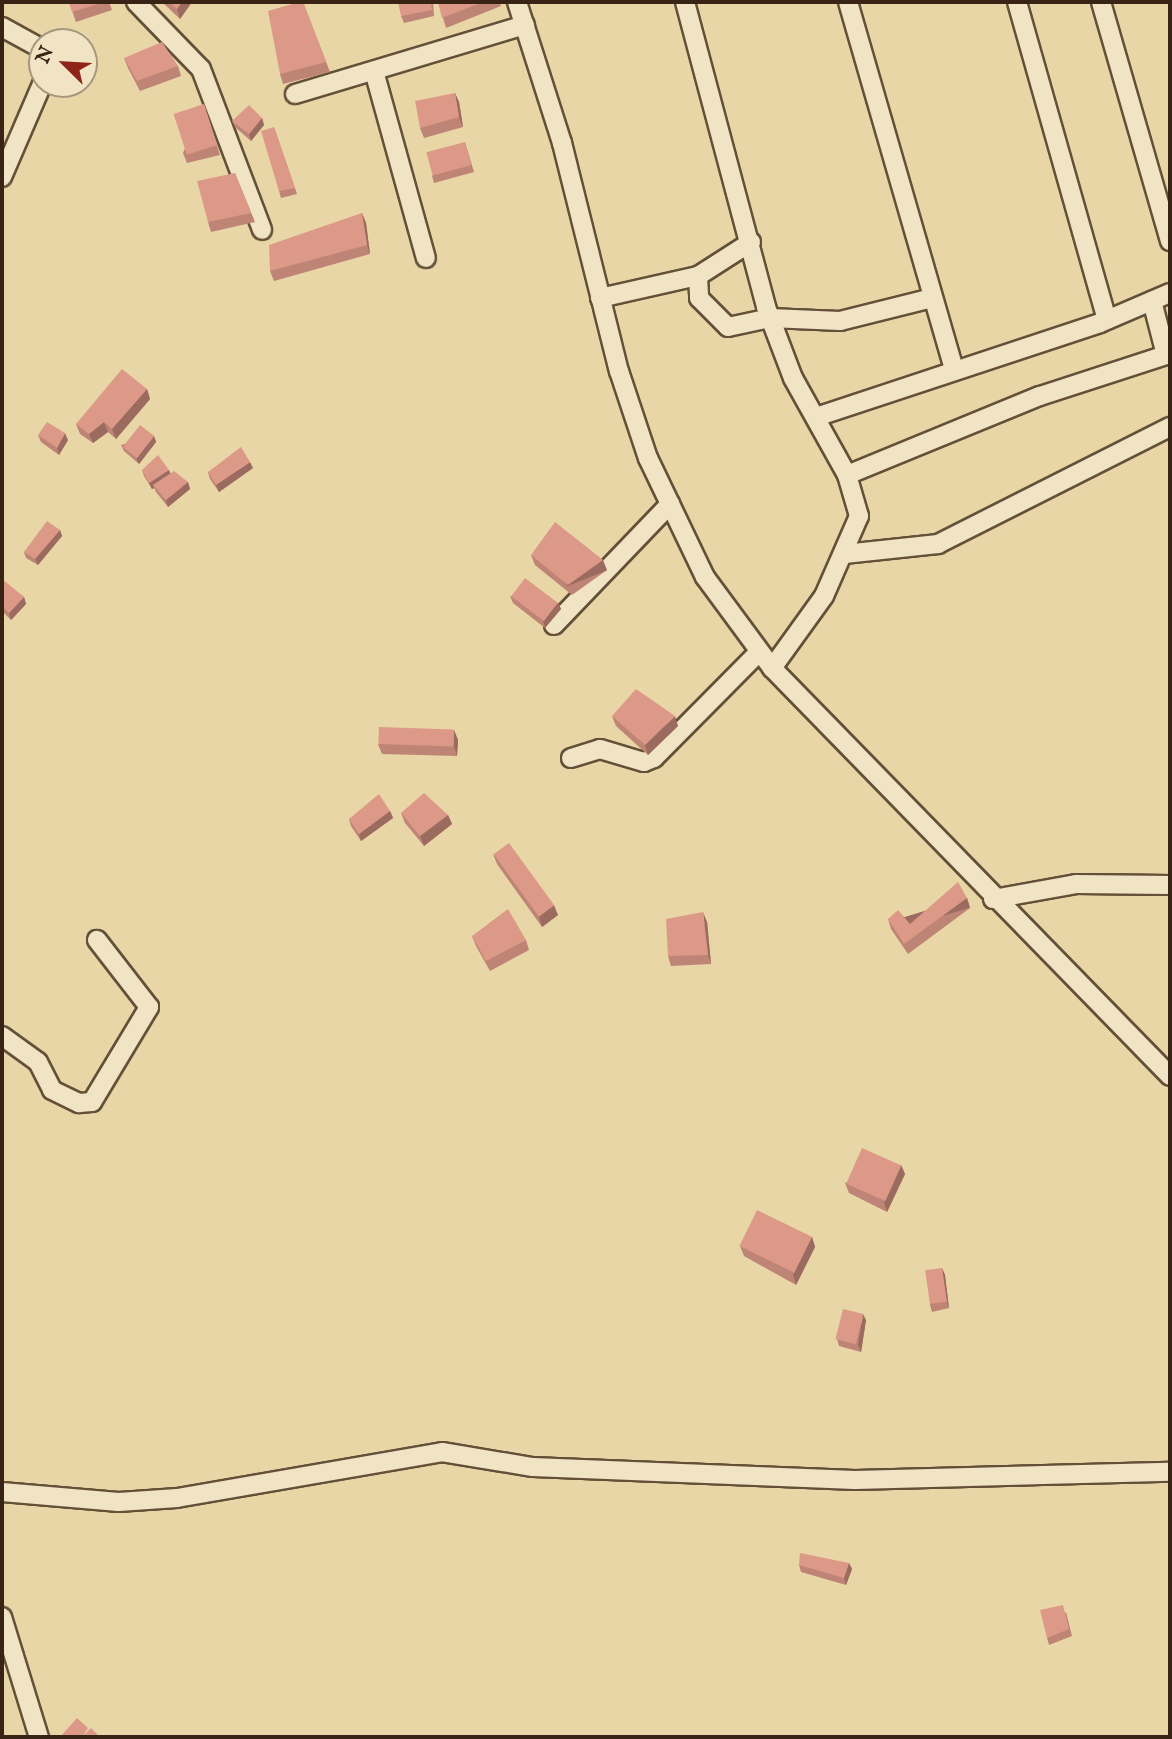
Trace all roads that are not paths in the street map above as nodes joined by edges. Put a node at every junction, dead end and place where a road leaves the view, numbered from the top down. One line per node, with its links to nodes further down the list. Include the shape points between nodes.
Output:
1 (136, 2): 14 (street, via 201,69)
2 (517, 2): 7 (street)
3 (685, 2): 16 (street)
4 (848, 2): 21 (street)
5 (1017, 2): 24 (street)
6 (1101, 2): 15 (street)
7 (524, 25): 10 (street); 20 (street)
8 (2, 27): 9 (street)
9 (28, 42)
10 (374, 71): 11 (street); 17 (street)
11 (295, 94)
12 (36, 98): 13 (street)
13 (2, 177)
14 (262, 230)
15 (1170, 241)
16 (751, 242): 18 (street); 23 (street)
17 (426, 258)
18 (698, 276): 20 (street); 23 (street, via 699,298 728,327)
19 (1170, 293): 22 (street)
20 (600, 298): 29 (street, via 622,382)
21 (932, 298): 23 (street, via 840,321); 25 (street)
22 (1152, 301): 24 (street); 28 (street, via 1166,355 1065,387)
23 (770, 318): 26 (street)
24 (1107, 320): 25 (street)
25 (954, 370): 26 (street)
26 (816, 416): 28 (street)
27 (1170, 427): 30 (street, via 937,544)
28 (847, 475): 30 (street, via 859,516)
29 (670, 505): 31 (street); 32 (street, via 705,577)
30 (844, 554): 33 (street, via 824,596)
31 (554, 625)
32 (758, 653): 33 (street); 34 (street, via 654,758 644,762 600,748)
33 (772, 668): 36 (street)
34 (571, 758)
35 (1170, 885): 36 (street, via 1076,884)
36 (993, 899): 39 (street, via 1089,986)
37 (97, 940): 38 (street, via 149,1007 92,1102 79,1103 52,1090 38,1062)
38 (2, 1036)
39 (1170, 1076)
40 (1170, 1472): 41 (street, via 855,1480 533,1467 442,1452 177,1498 119,1502)
41 (2, 1492)
42 (2, 1617): 43 (street)
43 (39, 1737)

